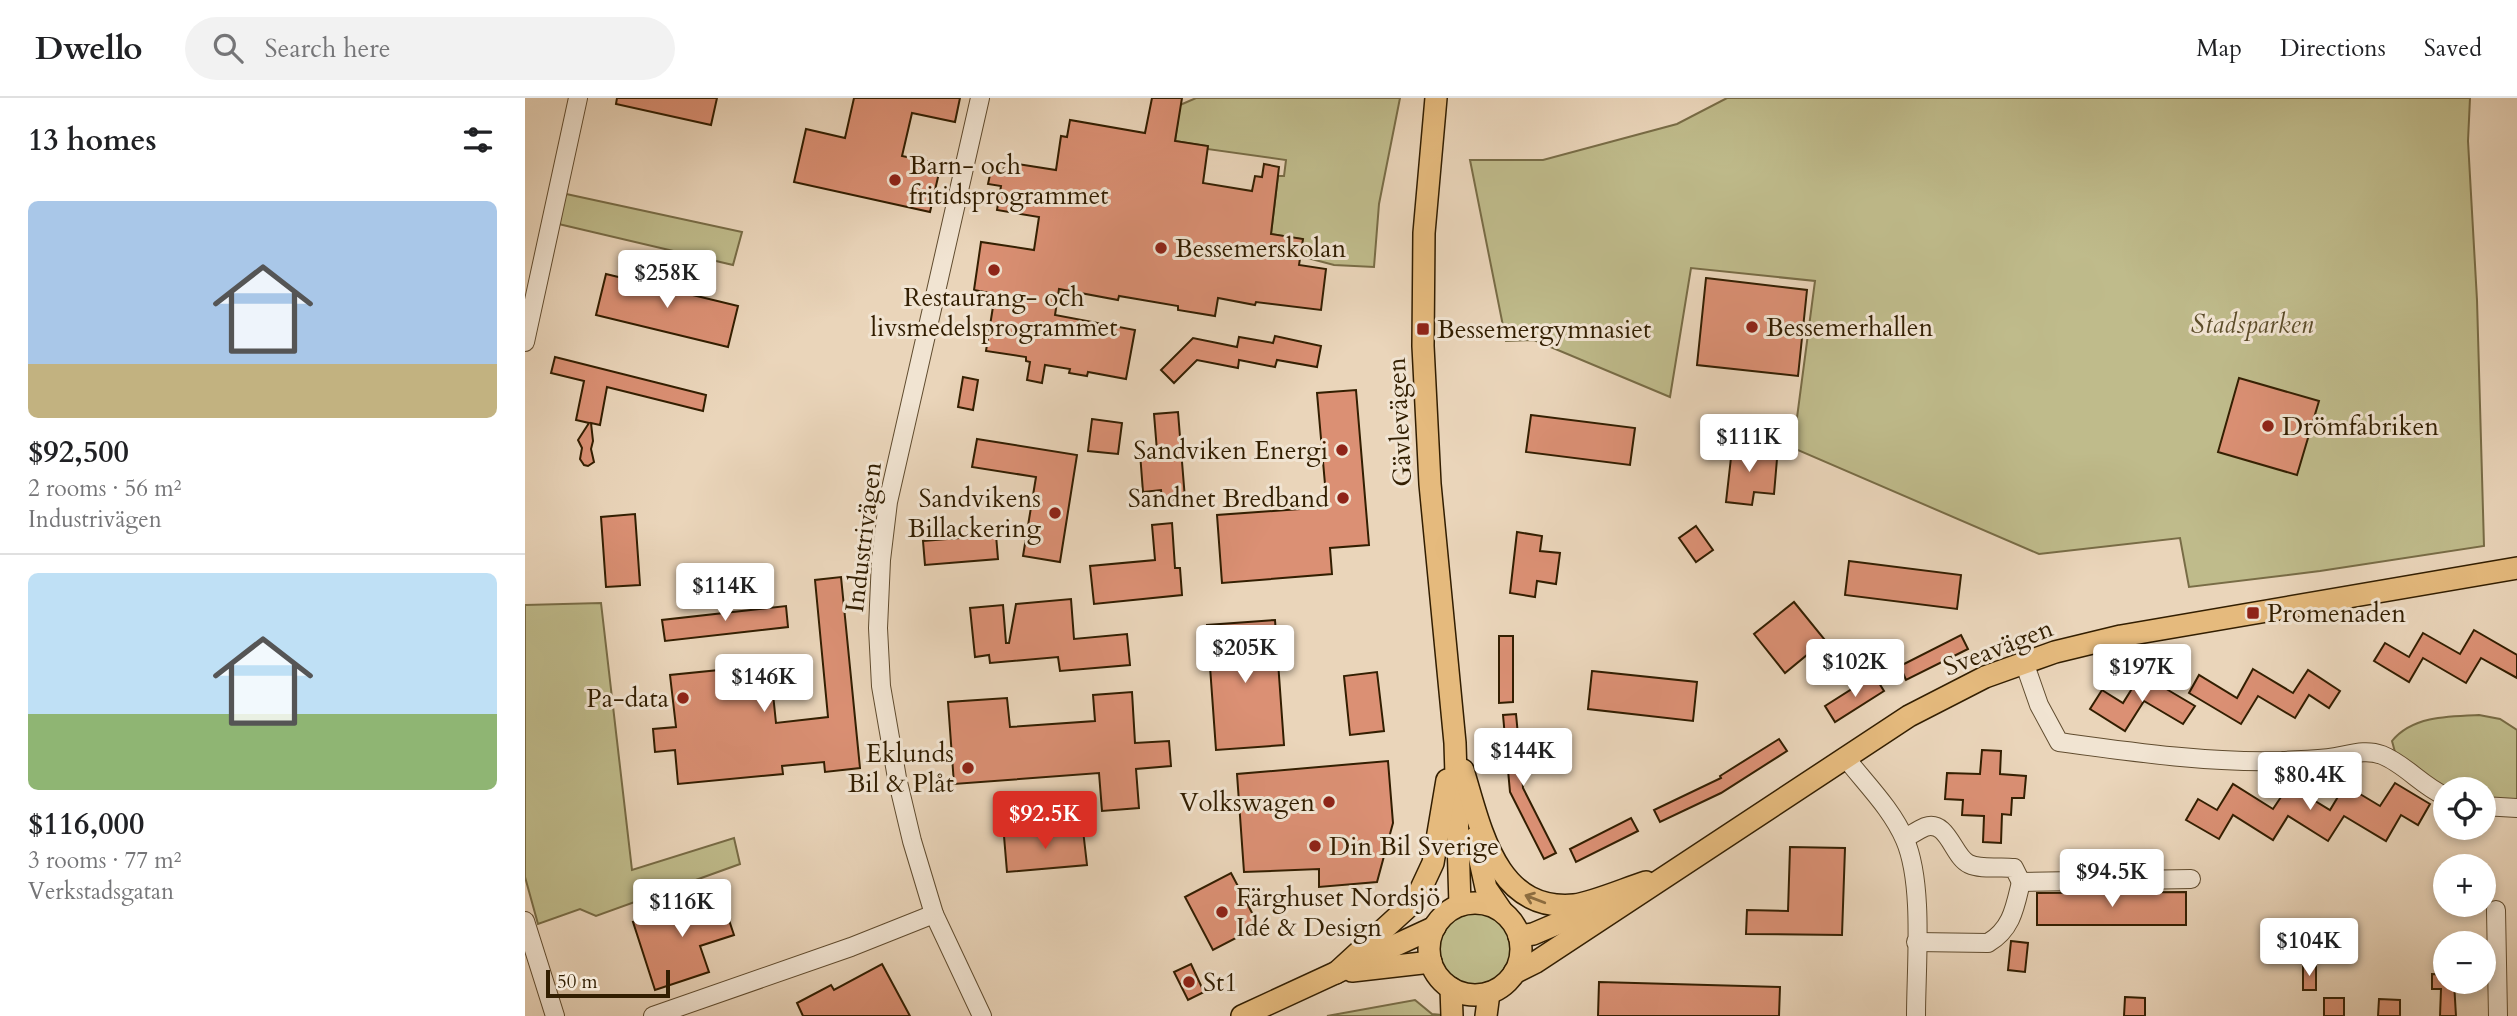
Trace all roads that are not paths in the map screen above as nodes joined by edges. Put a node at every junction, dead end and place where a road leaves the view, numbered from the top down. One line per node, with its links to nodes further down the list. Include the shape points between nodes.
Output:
1 (577, 98): 4 (street)
2 (980, 98): 19 (street, Industrivägen, via 890,494 881,560 881,686 897,778)
3 (1436, 98): 7 (main road, Gävlevägen, via 1425,222 1423,346 1430,484)
4 (525, 342)
5 (2517, 568): 6 (main road, Sveavägen, via 2120,636)
6 (2024, 662): 8 (main road, Sveavägen, via 1909,716); 9 (street, via 2059,742 2282,761 2358,751 2383,755)
7 (1455, 743): 13 (main road, one-way to 7, via 1578,904 1543,903 1523,894 1511,886 1491,854); 16 (main road, Gävlevägen); 17 (main road, Gävlevägen, via 1486,888); 25 (main road, via 1433,863 1424,885 1407,908)
8 (1845, 757): 12 (street); 13 (main road, Sveavägen)
9 (2433, 790)
10 (2496, 807): 11 (street)
11 (2517, 808)
12 (1905, 838): 15 (street, via 1932,826 1968,864 2014,868); 23 (street, via 1916,888)
13 (1671, 875): 22 (main road, Sveavägen); 26 (main road, Sveavägen)
14 (2191, 879): 15 (street)
15 (2021, 882): 23 (street, via 2010,921 1997,938 1988,943)
16 (1460, 905): 17 (main road, via 1484,903); 21 (main road)
17 (1501, 910): 22 (main road, Gävlevägen)
18 (2496, 910): 36 (street)
19 (934, 914): 30 (street); 31 (street, Industrivägen)
20 (525, 921): 29 (street)
21 (1435, 927): 24 (main road); 25 (main road)
22 (1519, 936): 26 (main road, via 1521,954)
23 (1916, 942): 35 (street)
24 (1431, 962): 25 (main road); 27 (main road)
25 (1336, 973): 32 (main road)
26 (1514, 973): 28 (main road)
27 (1451, 988): 28 (main road); 33 (main road)
28 (1489, 993): 34 (main road)
29 (555, 1016)
30 (653, 1016)
31 (982, 1016)
32 (1243, 1016)
33 (1453, 1016)
34 (1486, 1016)
35 (1916, 1016)
36 (2498, 1016)

